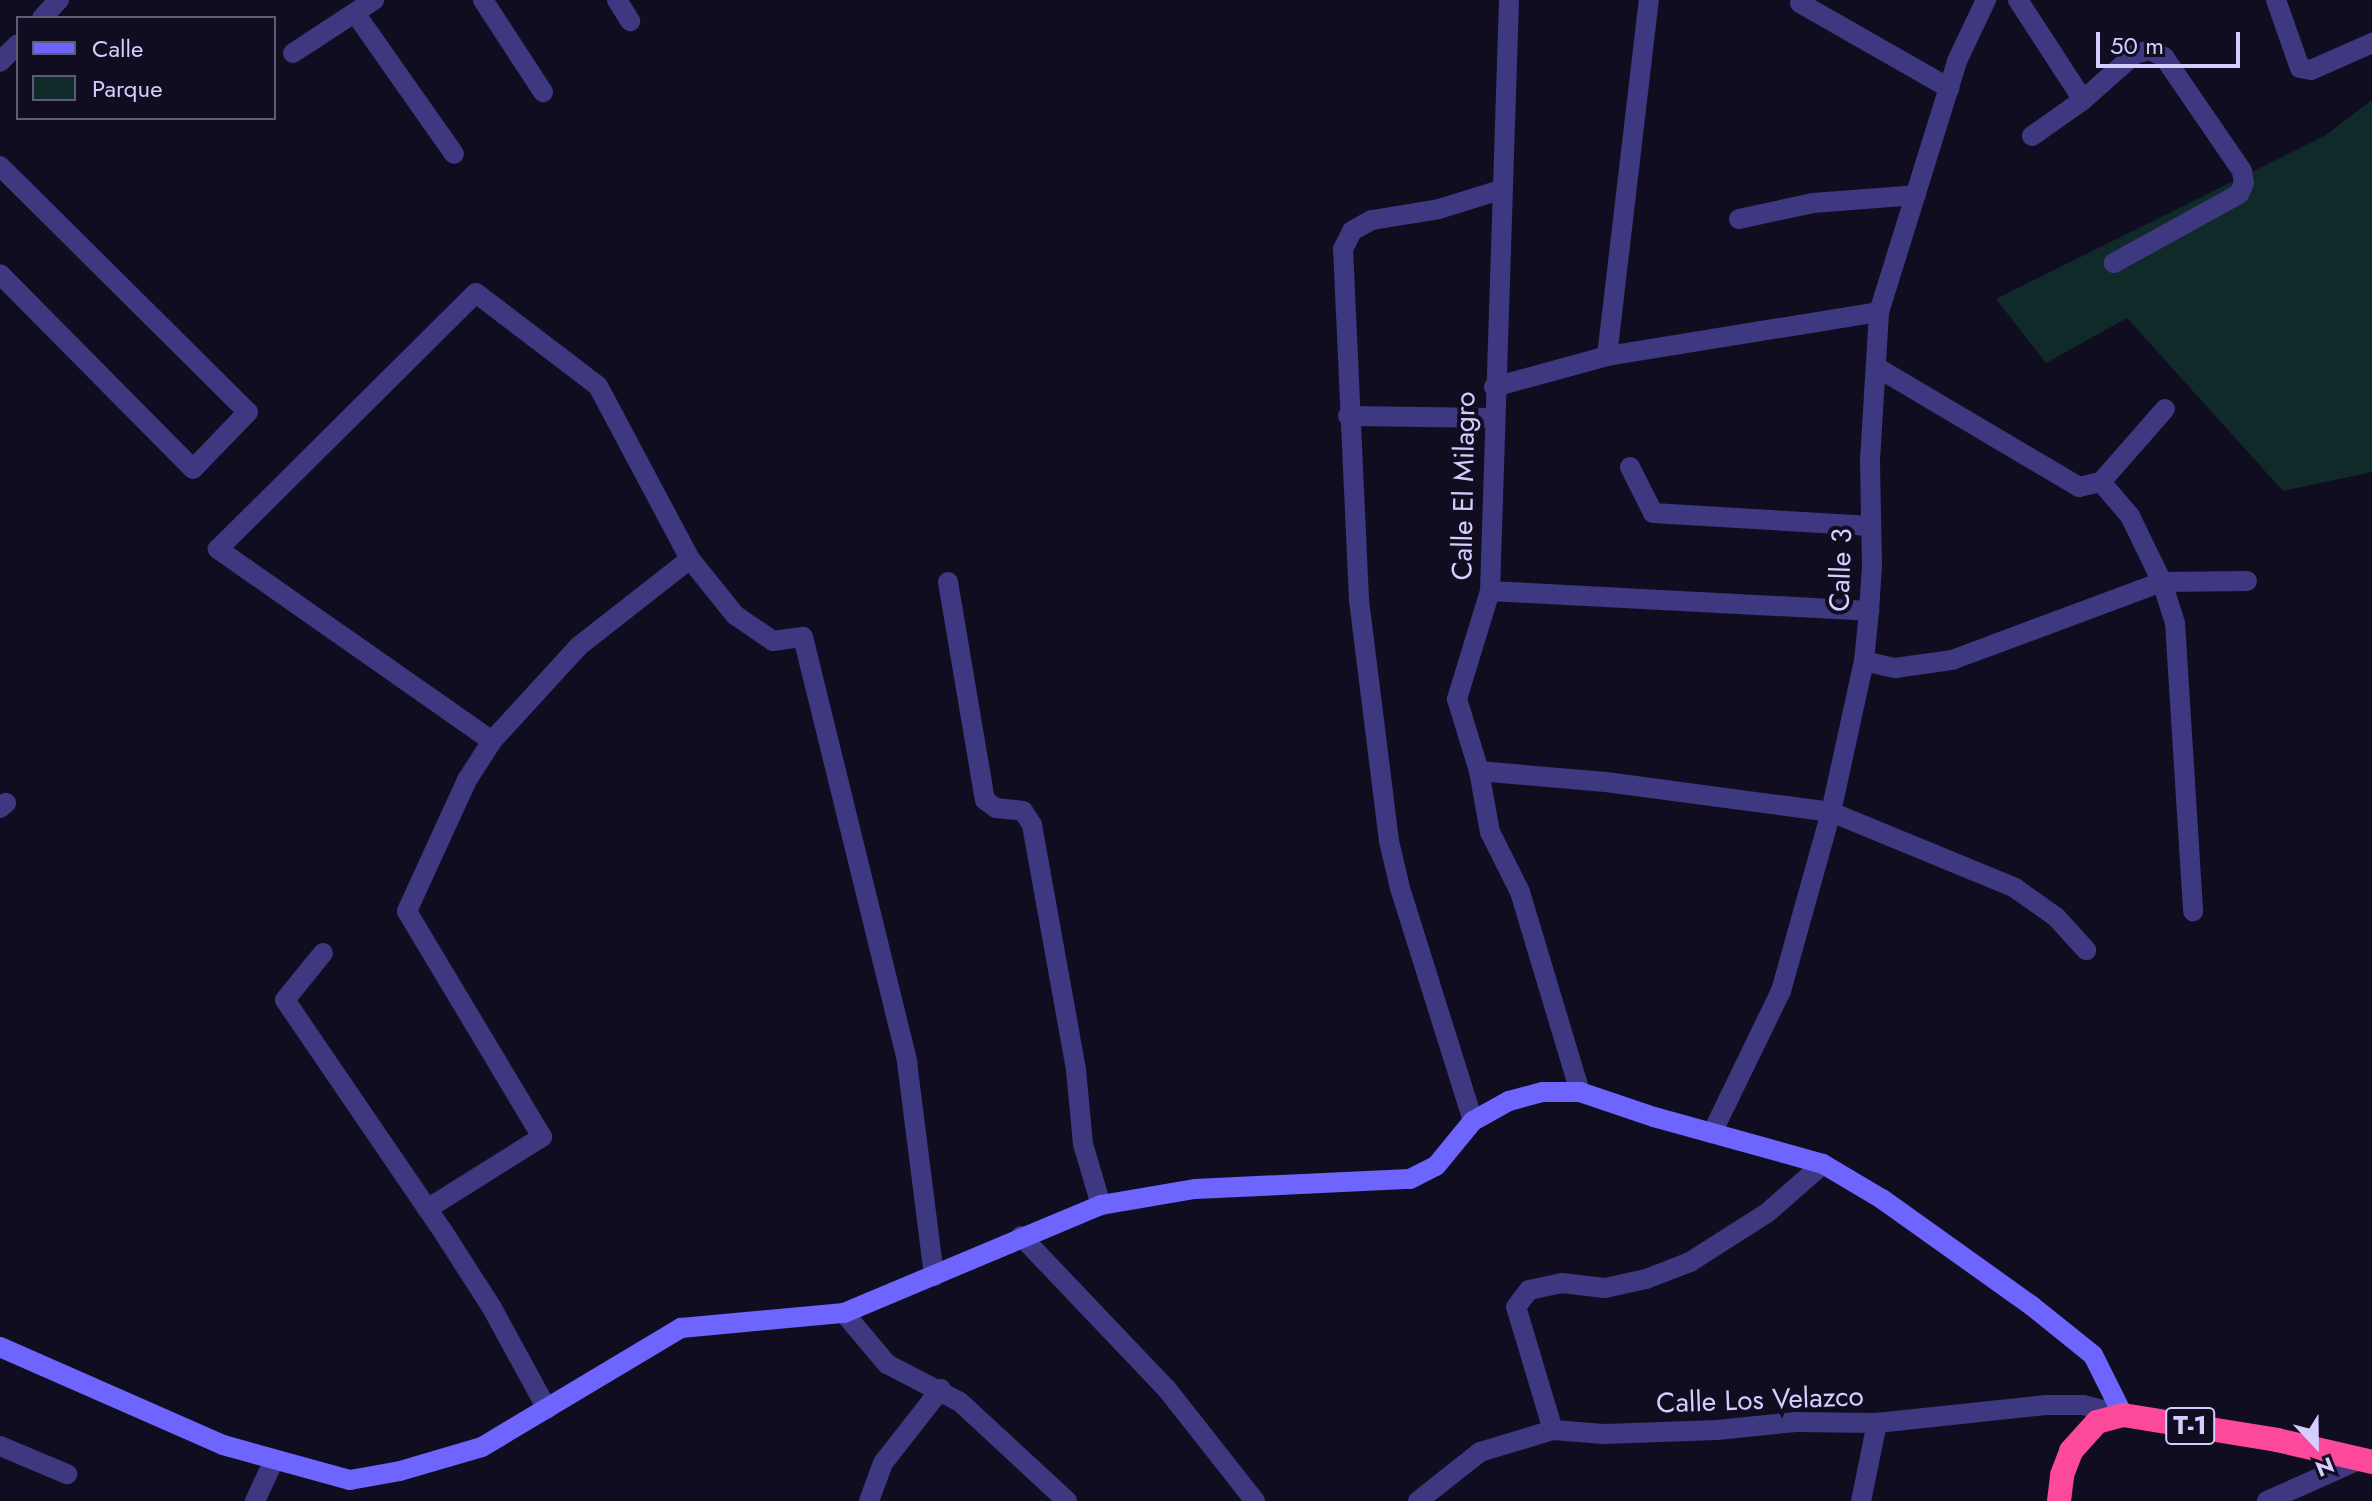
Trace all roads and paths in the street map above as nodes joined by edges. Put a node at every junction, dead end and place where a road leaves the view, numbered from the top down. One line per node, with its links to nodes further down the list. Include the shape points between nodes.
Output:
1 (59, 0): 12 (street)
2 (374, 0): 11 (street)
3 (483, 0): 17 (street)
4 (617, 0): 13 (street)
5 (1509, 0): 22 (street, Calle El Milagro)
6 (1649, 0): 28 (street)
7 (1986, 0): 16 (street, Calle 3)
8 (2018, 0): 18 (street)
9 (2276, 0): 14 (street, via 2300,68 2311,70)
10 (1800, 3): 16 (street)
11 (355, 13): 15 (street); 20 (street)
12 (44, 16)
13 (630, 21)
14 (2372, 43)
15 (293, 53)
16 (1949, 88): 23 (street, Calle 3)
17 (543, 92)
18 (2083, 100): 19 (street); 25 (street, via 2135,54 2157,51 2244,177 2239,194)
19 (2032, 136)
20 (454, 154)
21 (0, 166): 26 (street, via 248,412 193,469)
22 (1500, 190): 30 (street, Calle El Milagro); 32 (street, via 1439,209 1372,220 1348,236 1342,288)
23 (1916, 195): 24 (street, via 1813,203); 27 (street, Calle 3)
24 (1739, 219)
25 (2114, 263)
26 (0, 274)
27 (1879, 312): 28 (street); 29 (street, Calle 3)
28 (1607, 356): 30 (street)
29 (1878, 368): 35 (street, via 2079,487); 36 (street, Calle 3)
30 (1494, 387): 33 (street, Calle El Milagro)
31 (2165, 409): 35 (street)
32 (1348, 416): 33 (street); 51 (street, via 1359,600 1389,841)
33 (1495, 418): 41 (street, Calle El Milagro)
34 (1630, 467): 36 (street, via 1653,513)
35 (2101, 482): 40 (street, via 2130,516)
36 (1871, 526): 42 (street, Calle 3)
37 (690, 559): 44 (street, via 579,646); 44 (street, via 598,386 476,293 218,549); 57 (street, via 735,615 773,641 803,637 907,1062)
38 (2247, 581): 40 (street)
39 (948, 582): 54 (street, via 985,800 996,808 1023,811 1032,825 1076,1070 1083,1144)
40 (2162, 582): 43 (street, via 1952,660 1895,668); 47 (street, via 2175,623)
41 (1490, 591): 42 (street); 45 (street, Calle El Milagro, via 1457,699)
42 (1869, 611): 43 (street, Calle 3)
43 (1864, 661): 46 (street, Calle 3)
44 (492, 741): 55 (street, via 467,780 407,911 542,1137)
45 (1479, 771): 46 (street); 50 (street, Calle El Milagro, via 1490,832 1520,892)
46 (1831, 812): 48 (street, via 2015,888 2056,917); 52 (street, Calle 3, via 1781,991)
47 (2193, 911)
48 (2086, 950)
49 (323, 953): 55 (street, via 285,1000)
50 (1580, 1092): 51 (street, via 1543,1092 1509,1101); 52 (street)
51 (1473, 1121): 54 (street, via 1436,1166 1410,1179 1195,1189)
52 (1712, 1133): 53 (street)
53 (1823, 1164): 62 (street, via 1964,1256 2093,1355); 64 (street, via 1767,1213 1690,1262 1605,1288 1562,1283 1529,1290 1516,1307)
54 (1101, 1205): 56 (street)
55 (427, 1209): 61 (street, via 492,1308)
56 (1021, 1236): 57 (street); 72 (street, via 1166,1388)
57 (934, 1276): 58 (street)
58 (844, 1313): 60 (street, via 887,1364); 61 (street, via 681,1328)
59 (0, 1347): 66 (street, via 223,1445)
60 (941, 1389): 70 (street, via 883,1463); 71 (street)
61 (547, 1409): 66 (street, via 482,1447 350,1480)
62 (2123, 1415): 63 (street, Calle Los Velazco, via 2083,1405 2046,1405); 67 (highway, T-1); 75 (highway, T-1, via 2097,1422 2071,1451)
63 (1877, 1423): 64 (street, Calle Los Velazco, via 1796,1422 1604,1434); 74 (street)
64 (1553, 1430): 73 (street, Calle Los Velazco, via 1480,1452)
65 (0, 1446): 68 (street)
66 (274, 1460): 69 (street)
67 (2368, 1460): 76 (street)
68 (67, 1474)
69 (255, 1501)
70 (869, 1501)
71 (1067, 1501)
72 (1255, 1501)
73 (1418, 1501)
74 (1861, 1501)
75 (2059, 1501)
76 (2267, 1501)

